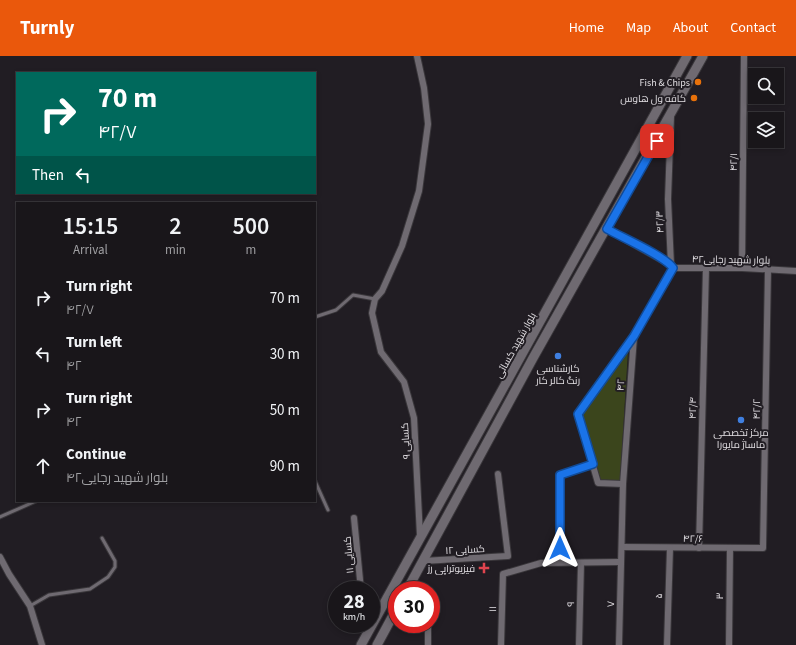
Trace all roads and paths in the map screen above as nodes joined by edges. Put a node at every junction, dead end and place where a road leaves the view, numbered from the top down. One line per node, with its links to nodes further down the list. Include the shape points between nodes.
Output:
1 (417, 56): 12 (street, via 428,124 419,192 402,246 382,291)
2 (687, 56): 15 (main road, بلوار شهید کسائی)
3 (703, 56): 5 (main road)
4 (744, 56): 9 (street, ۴۲/۱)
5 (671, 116): 6 (main road); 7 (street, ۴۲/۳, via 668,198)
6 (607, 229): 7 (street); 16 (main road)
7 (672, 267): 8 (street, بلوار شهید رجایی۴۲); 14 (street)
8 (706, 268): 9 (street, بلوار شهید رجایی۴۲); 29 (street, ۴۲/۴)
9 (742, 268): 10 (street, بلوار شهید رجایی۴۲)
10 (768, 269): 11 (street, بلوار شهید رجایی۴۲); 31 (street, ۴۲/۲)
11 (796, 271)
12 (375, 299): 13 (lane, via 353,295 336,310); 26 (street, ۹ کسایی, via 372,313 381,352 404,382 414,418)
13 (316, 317)
14 (634, 336): 17 (street, ۴۲, via 578,414); 20 (street, ۴۲)
15 (523, 353): 16 (main road); 26 (main road, بلوار شهید کسائی)
16 (533, 358): 33 (main road)
17 (593, 464): 20 (street, ۴۲, via 598,483); 34 (street, via 560,475)
18 (498, 474): 33 (street, ۱۲ کسایی, via 508,556)
19 (316, 483): 22 (lane)
20 (623, 484): 27 (street, ۴۲)
21 (34, 502): 23 (lane)
22 (328, 510)
23 (0, 517)
24 (354, 518): 37 (street, ۱۱ کسایی)
25 (102, 538): 39 (lane, via 115,561 115,567 108,578 90,589 49,595)
26 (420, 538): 40 (main road, بلوار شهید کسائی)
27 (622, 547): 28 (street, ۴۲/۶); 35 (street, ۴۲)
28 (670, 548): 29 (street, ۴۲/۶); 51 (street, ۵)
29 (699, 548): 30 (street, ۴۲/۶)
30 (730, 548): 31 (street, ۴۲/۶); 52 (street, ۳)
31 (763, 548)
32 (0, 557): 39 (street)
33 (423, 561): 38 (main road)
34 (560, 562): 36 (street); 48 (street, ۱۱, via 541,563 503,574)
35 (620, 562): 36 (street); 50 (street, ۷)
36 (581, 563): 49 (street, ۹)
37 (361, 581)
38 (412, 581)
39 (30, 606): 44 (street)
40 (380, 608)
41 (388, 629): 46 (main road)
42 (367, 633): 45 (main road, بلوار شهید کسائی)
43 (428, 633): 47 (street)
44 (42, 645)
45 (361, 645)
46 (377, 645)
47 (428, 645)
48 (501, 645)
49 (579, 645)
50 (619, 645)
51 (667, 645)
52 (729, 645)

